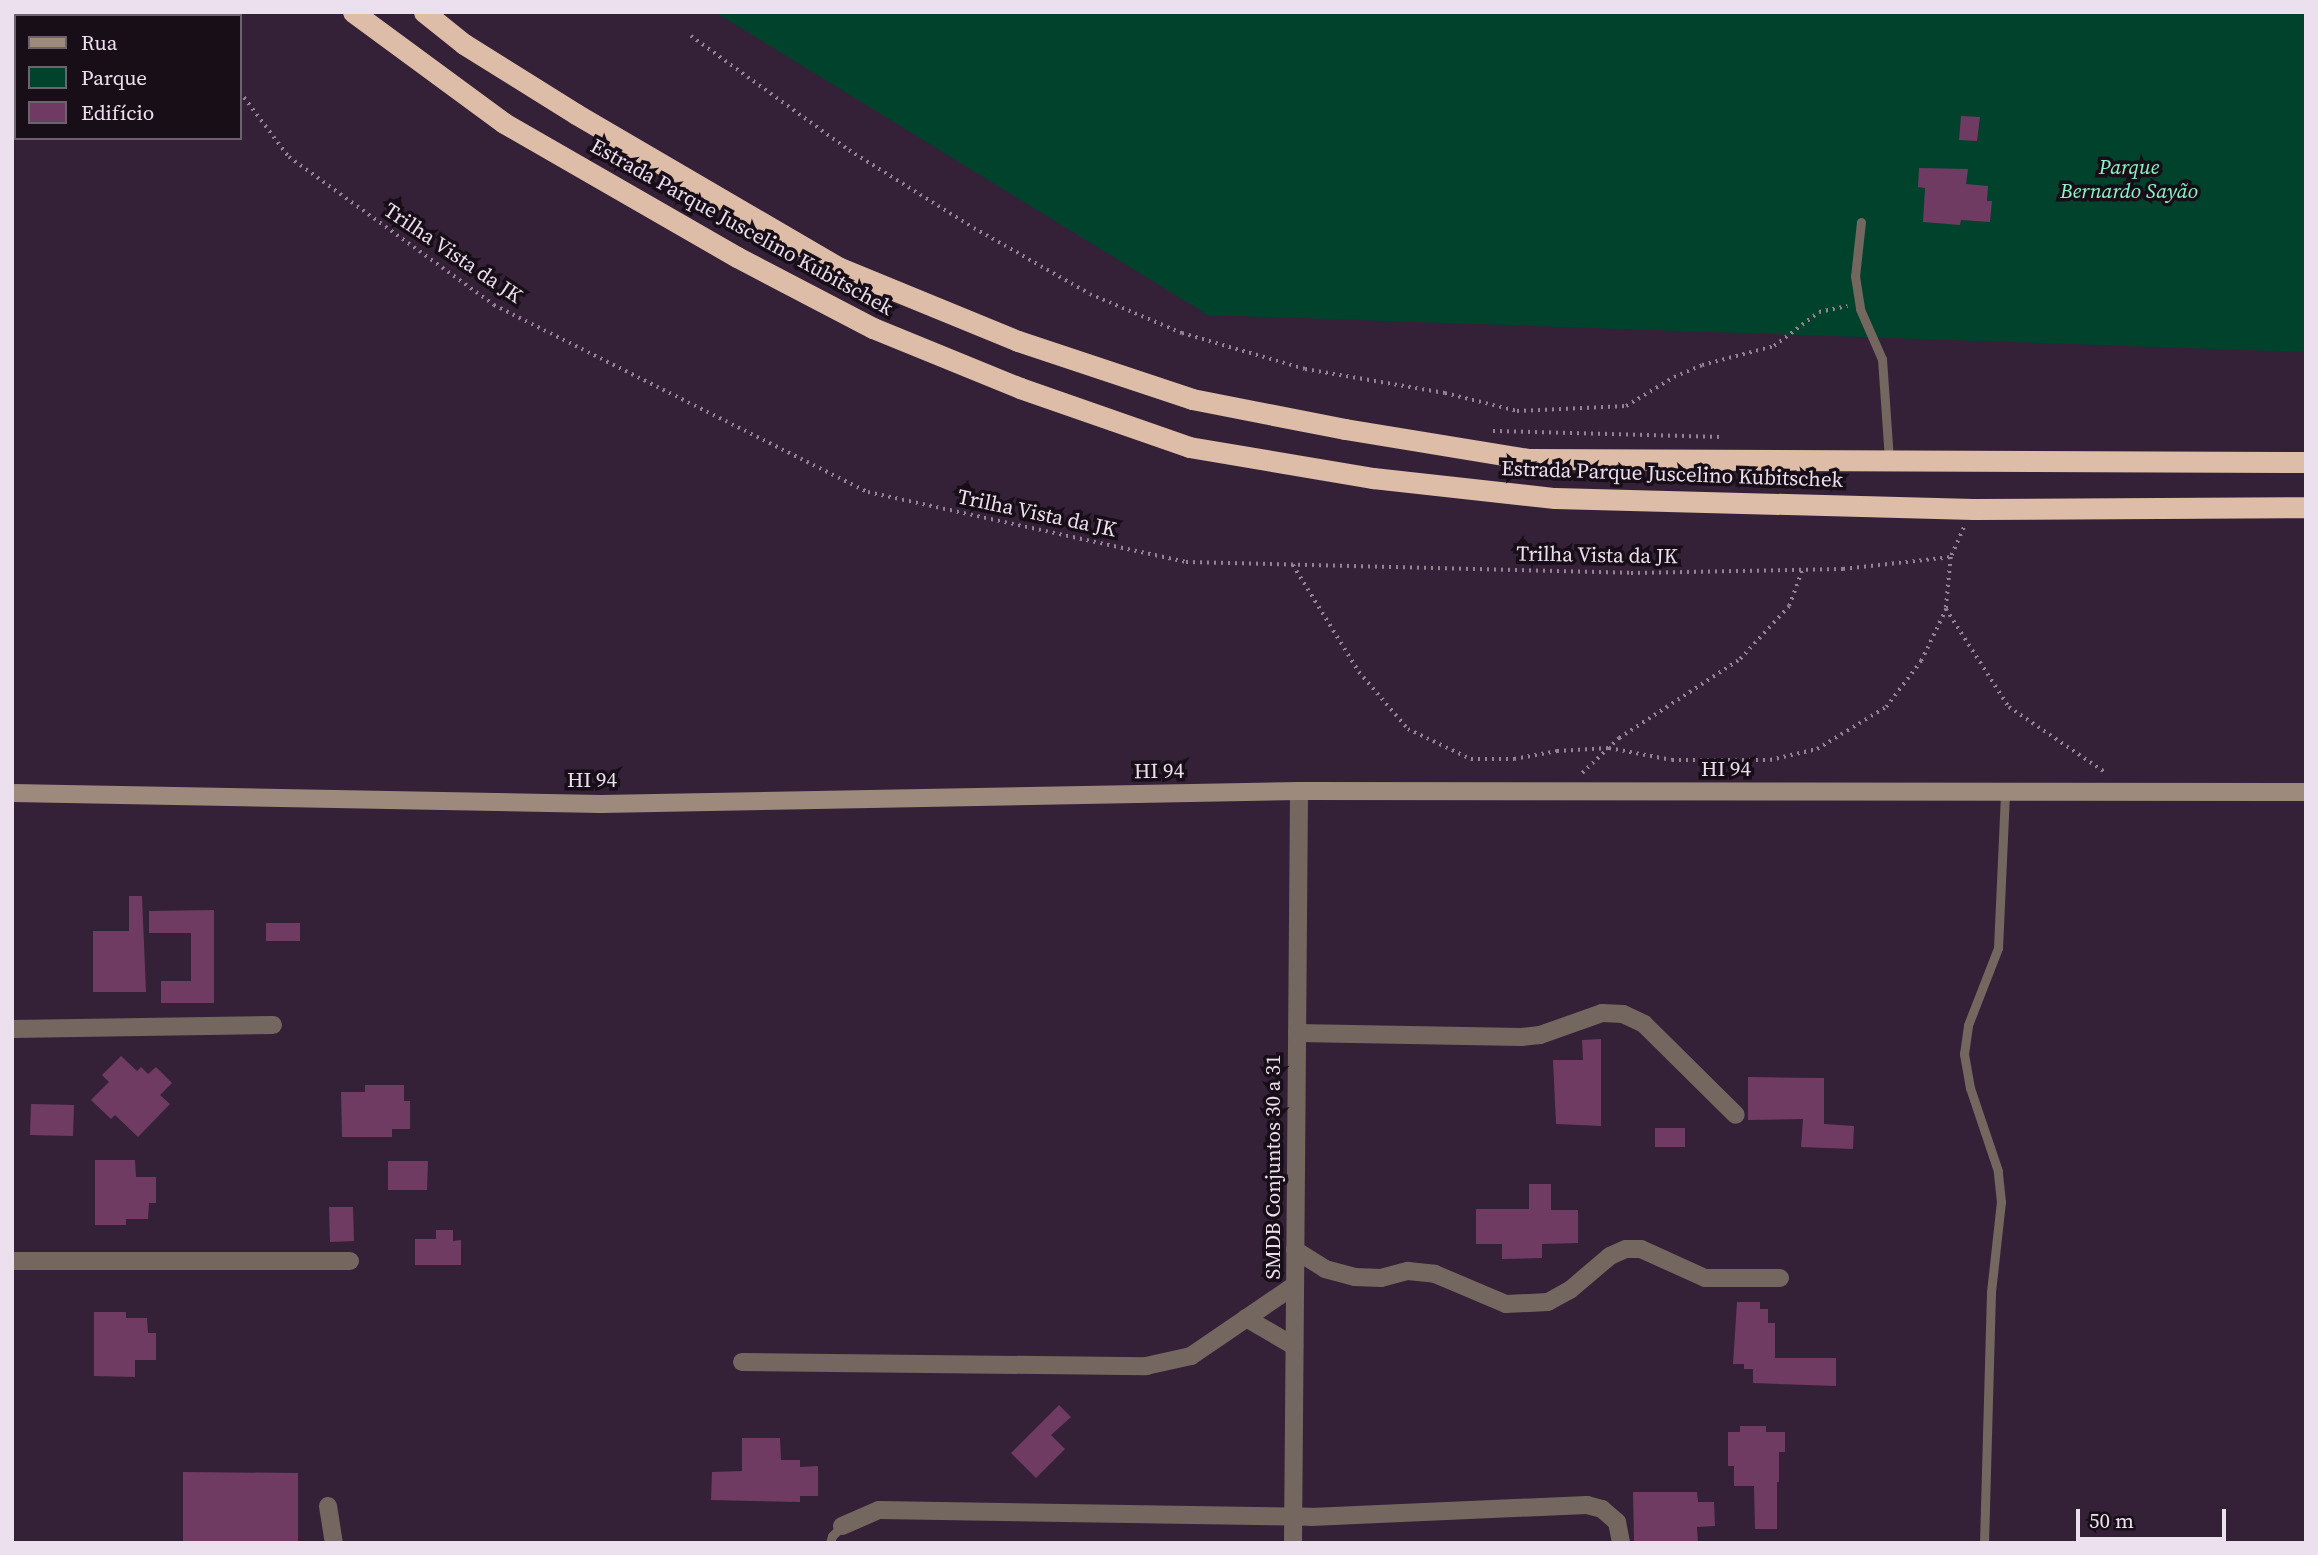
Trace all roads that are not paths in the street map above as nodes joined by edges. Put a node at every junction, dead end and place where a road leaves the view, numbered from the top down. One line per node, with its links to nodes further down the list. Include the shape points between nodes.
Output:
1 (353, 12): 6 (highway, Estrada Parque Juscelino Kubitschek, via 504,123 737,257 873,328 1020,388 1189,447 1373,478 1555,498 1973,509)
2 (424, 12): 4 (highway, Estrada Parque Juscelino Kubitschek, via 464,44 576,114 840,268 1018,341 1192,399 1528,459)
3 (1861, 222): 4 (lane, via 1855,276 1860,309 1882,359)
4 (1889, 460): 5 (highway, Estrada Parque Juscelino Kubitschek)
5 (2306, 462)
6 (2306, 507)
7 (1299, 791): 8 (street, HI 94); 10 (street, HI 94, via 601,804); 13 (street, SMDB Conjuntos 30 a 31)
8 (2005, 792): 9 (street, HI 94); 30 (lane, via 1998,948 1968,1025 1964,1054 1970,1088 1998,1171 2001,1202 1990,1292)
9 (2306, 792)
10 (12, 793)
11 (273, 1025): 12 (street)
12 (12, 1029)
13 (1297, 1033): 14 (street, via 1521,1037 1541,1035 1602,1013 1623,1014 1644,1024); 15 (street, SMDB Conjuntos 30 a 31)
14 (1736, 1115)
15 (1296, 1250): 18 (street, via 1325,1269 1356,1277 1381,1278 1408,1271 1436,1274 1506,1304 1548,1303 1626,1249 1641,1249 1705,1278); 19 (street, SMDB Conjuntos 30 a 31)
16 (12, 1261): 17 (street)
17 (349, 1261)
18 (1780, 1278)
19 (1295, 1285): 20 (street); 21 (street, SMDB Conjuntos 30 a 31)
20 (1246, 1318): 21 (street); 22 (street, via 1191,1356 1146,1366)
21 (1294, 1346): 24 (street, SMDB Conjuntos 30 a 31)
22 (742, 1362)
23 (328, 1506): 26 (street)
24 (1293, 1517): 25 (street, via 879,1510); 28 (street, SMDB Conjuntos 30 a 31); 29 (street, via 1587,1506 1602,1509 1617,1522)
25 (842, 1526): 27 (lane)
26 (334, 1543)
27 (830, 1543)
28 (1293, 1543)
29 (1621, 1543)
30 (1984, 1543)

